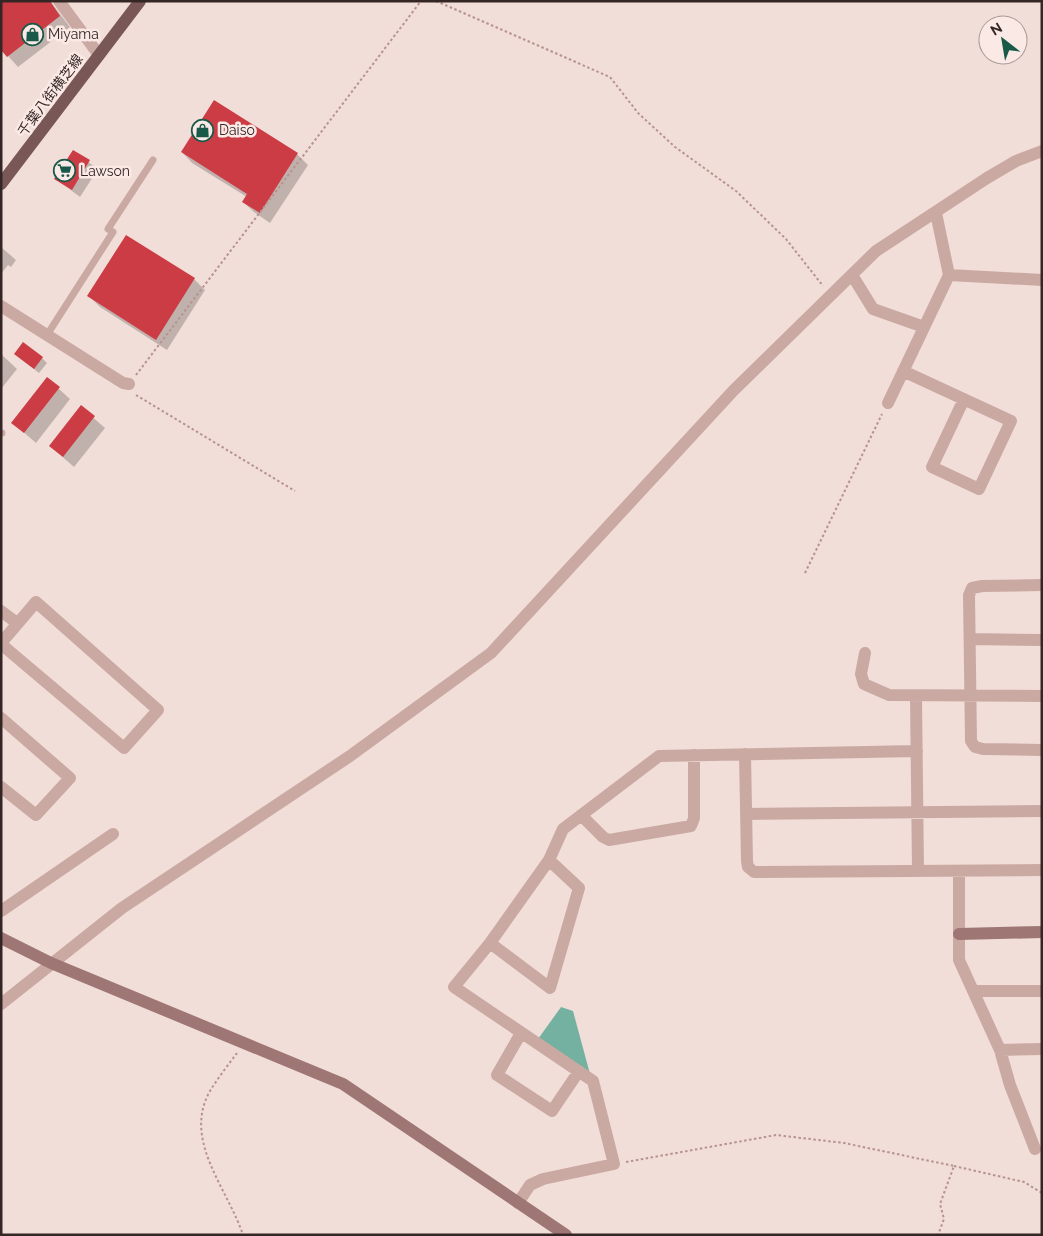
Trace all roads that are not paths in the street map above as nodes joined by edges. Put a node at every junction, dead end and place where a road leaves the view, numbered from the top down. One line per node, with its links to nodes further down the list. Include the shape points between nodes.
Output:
1 (59, 1): 3 (street)
2 (140, 1): 3 (main road, 千葉八街横芝線)
3 (99, 55): 6 (main road, 千葉八街横芝線)
4 (1042, 151): 7 (street, via 1009,166)
5 (152, 160): 13 (lane, via 108,229 113,232)
6 (1, 184)
7 (936, 213): 8 (street); 9 (street, via 876,251)
8 (949, 274): 10 (street); 12 (street)
9 (852, 275): 12 (street, via 873,308); 48 (street, via 726,398 491,653 350,756 122,908)
10 (1042, 280)
11 (1, 306): 13 (street)
12 (924, 327): 14 (street)
13 (47, 335): 15 (street)
14 (903, 371): 16 (street); 17 (street)
15 (129, 384)
16 (964, 399): 16 (street, via 1011,421 979,489 932,467)
17 (888, 403)
18 (1042, 585): 21 (street, via 972,588 969,595)
19 (1, 611): 20 (street)
20 (16, 624): 23 (street); 23 (street, via 36,602 158,710 124,748)
21 (970, 639): 22 (street); 25 (street)
22 (1042, 640)
23 (1, 644)
24 (866, 654): 27 (street, via 861,674 864,684 889,695)
25 (971, 696): 26 (street); 27 (street); 29 (street, via 971,741 975,747)
26 (1042, 696)
27 (916, 697): 30 (street)
28 (1, 718): 33 (street, via 70,778 36,815)
29 (1042, 750)
30 (917, 752): 31 (street); 35 (street)
31 (746, 754): 32 (street); 36 (street)
32 (694, 755): 37 (street, via 659,756); 37 (street, via 692,826 609,840)
33 (1, 787)
34 (1042, 811): 35 (street)
35 (918, 812): 36 (street); 41 (street)
36 (746, 814): 41 (street, via 747,861 754,872)
37 (582, 815): 39 (street, via 563,828)
38 (113, 834): 43 (street)
39 (549, 860): 47 (street); 47 (street, via 579,888 550,988)
40 (1042, 870): 42 (street)
41 (918, 871): 42 (street)
42 (959, 871): 45 (street)
43 (1, 911)
44 (1042, 932): 45 (street)
45 (959, 934): 49 (street, via 959,960)
46 (1, 938): 48 (street)
47 (490, 943): 52 (street, via 454,987)
48 (51, 963): 51 (street, via 36,979); 57 (street, via 343,1084)
49 (973, 991): 50 (street); 54 (street)
50 (1042, 991)
51 (1, 1004)
52 (521, 1033): 55 (street); 55 (street, via 497,1075 552,1111)
53 (1042, 1049): 54 (street)
54 (1000, 1050): 56 (street)
55 (579, 1071): 57 (street, via 594,1080 614,1164 543,1179 530,1185)
56 (1035, 1149)
57 (518, 1202): 58 (street)
58 (566, 1235)

